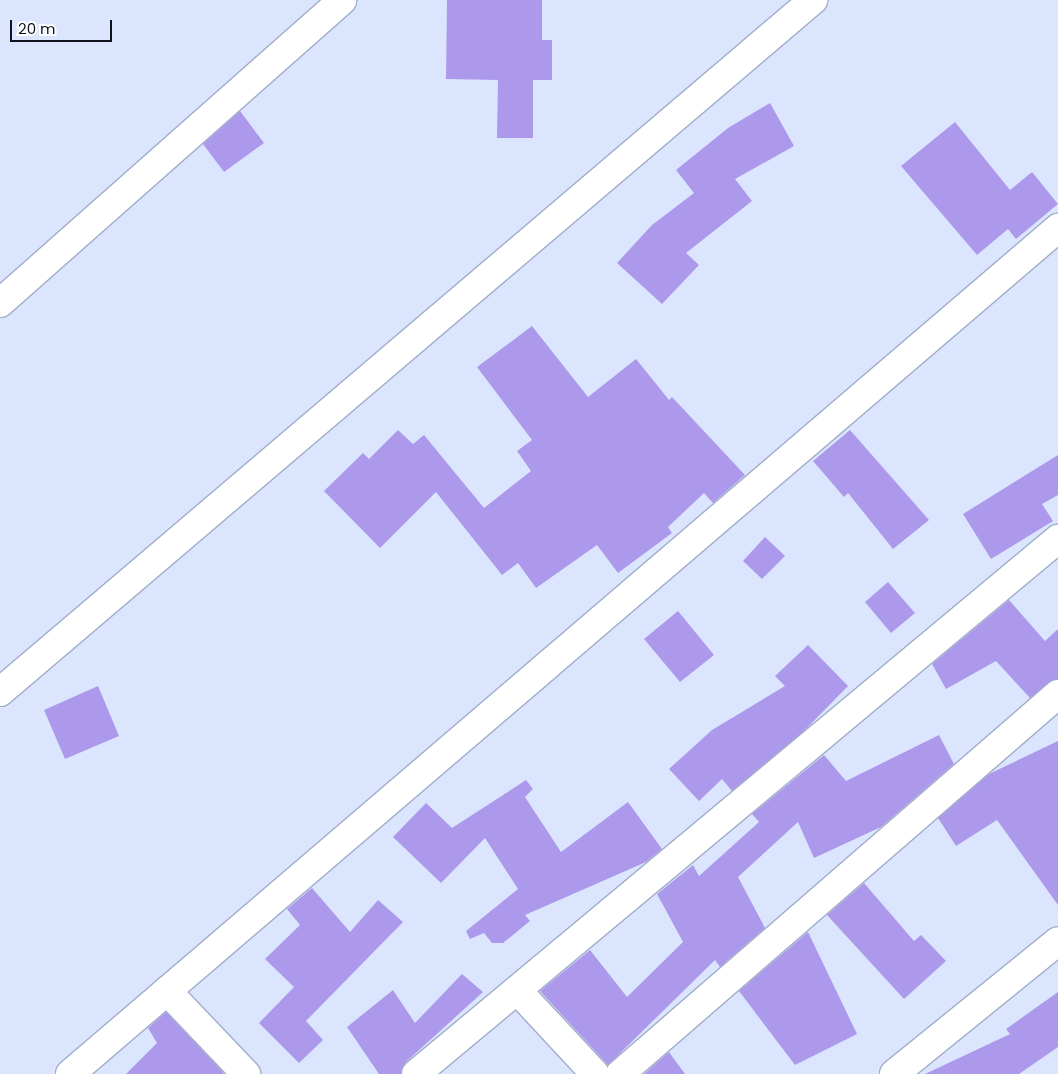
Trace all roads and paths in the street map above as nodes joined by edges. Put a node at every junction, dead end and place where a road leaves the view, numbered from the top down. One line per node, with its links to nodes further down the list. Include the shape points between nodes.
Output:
1 (342, 0): 4 (street)
2 (813, 0): 6 (street)
3 (1058, 228): 9 (street)
4 (0, 303)
5 (1058, 539): 10 (street)
6 (0, 692)
7 (1058, 694): 15 (street)
8 (1058, 941): 16 (street)
9 (167, 991): 11 (street); 12 (street)
10 (518, 991): 13 (street); 14 (street)
11 (70, 1074)
12 (246, 1074)
13 (416, 1074)
14 (595, 1074)
15 (620, 1074)
16 (894, 1074)

